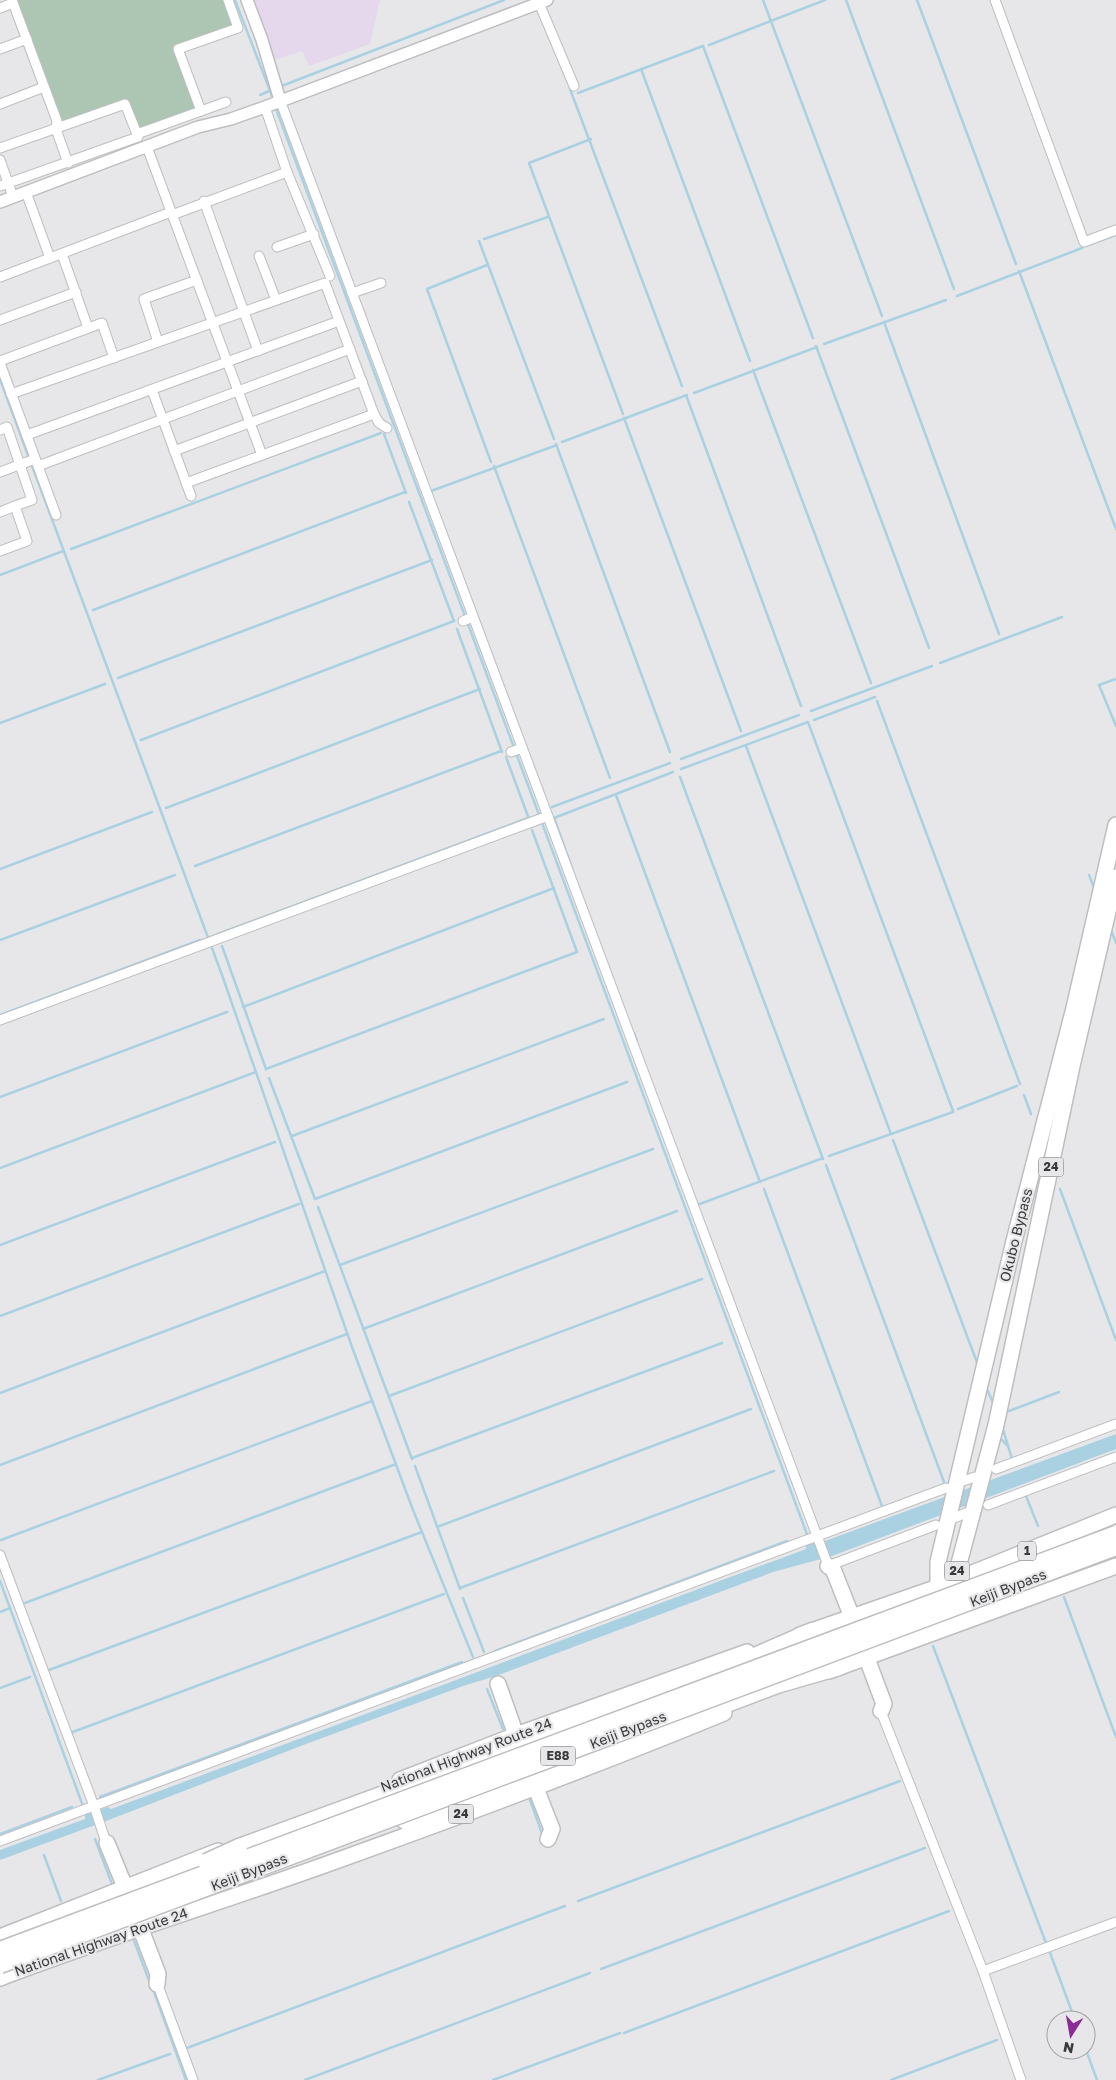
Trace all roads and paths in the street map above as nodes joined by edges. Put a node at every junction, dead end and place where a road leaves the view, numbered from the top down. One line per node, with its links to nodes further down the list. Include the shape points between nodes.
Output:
1 (228, 0): 7 (street)
2 (247, 0): 7 (street)
3 (995, 0): 31 (street, via 1084,242)
4 (12, 1): 6 (street); 8 (street)
5 (543, 1): 11 (street); 12 (street)
6 (0, 8)
7 (244, 16): 12 (street); 15 (street, via 238,28 178,49)
8 (26, 40): 9 (street); 10 (street)
9 (0, 49)
10 (44, 86): 14 (street); 16 (street, via 57,121)
11 (574, 86)
12 (274, 98): 19 (street, via 231,119 198,127); 24 (street); 32 (street)
13 (226, 102): 15 (street)
14 (0, 104)
15 (201, 111): 17 (street)
16 (56, 129): 17 (street, via 125,104); 20 (street); 23 (street)
17 (137, 134): 18 (street, via 138,137)
18 (107, 147): 22 (street); 23 (street)
19 (147, 147): 22 (street); 30 (street)
20 (0, 148)
21 (0, 160): 25 (street)
22 (113, 160): 26 (street)
23 (68, 163): 25 (street)
24 (288, 172): 29 (street); 33 (street)
25 (4, 185): 27 (street)
26 (26, 192): 27 (street); 37 (street)
27 (13, 197): 28 (street)
28 (0, 202)
29 (204, 202): 30 (street); 45 (street)
30 (172, 213): 35 (street); 40 (street)
31 (1116, 230)
32 (328, 233): 33 (street); 43 (street)
33 (315, 236): 34 (street); 38 (street)
34 (277, 247)
35 (62, 254): 37 (street); 42 (street)
36 (260, 256): 44 (street)
37 (50, 258): 39 (street)
38 (330, 276)
39 (0, 277)
40 (197, 280): 48 (street); 50 (street, via 144,299)
41 (381, 283): 43 (street)
42 (76, 292): 46 (street); 49 (street)
43 (352, 293): 77 (street)
44 (276, 300): 45 (street); 47 (street, via 325,283)
45 (244, 312): 48 (street); 52 (street)
46 (0, 320)
47 (339, 321): 51 (street); 52 (street)
48 (213, 323): 50 (street); 55 (street)
49 (88, 328): 53 (street, via 102,323); 54 (street)
50 (158, 342): 53 (street)
51 (350, 349): 56 (street); 58 (street)
52 (258, 351): 55 (street)
53 (114, 358): 59 (street)
54 (0, 362): 59 (street)
55 (228, 362): 57 (street); 58 (street)
56 (362, 381): 60 (street); 62 (street)
57 (152, 390): 61 (street); 65 (street)
58 (238, 391): 61 (street); 62 (street)
59 (11, 394): 65 (street)
60 (374, 414): 63 (street); 67 (street)
61 (162, 419): 66 (street); 68 (street)
62 (250, 423): 66 (street); 67 (street)
63 (387, 428)
64 (0, 430): 69 (street, via 7,427)
65 (27, 435): 68 (street)
66 (174, 451): 71 (street)
67 (262, 455): 71 (street)
68 (36, 462): 69 (street); 75 (street)
69 (20, 464): 70 (street); 73 (street, via 32,500)
70 (0, 472)
71 (186, 483): 72 (street)
72 (191, 496)
73 (16, 506): 74 (street); 76 (street, via 27,541)
74 (0, 512)
75 (56, 514)
76 (0, 551)
77 (543, 818): 81 (street); 90 (street)
78 (1116, 825): 80 (highway, Okubo Bypass / 24)
79 (1116, 877): 80 (highway, Okubo Bypass / 24)
80 (1103, 910): 84 (highway, Okubo Bypass / 24); 85 (highway, Okubo Bypass / 24, via 1014,1241)
81 (0, 1020)
82 (1116, 1424): 84 (street)
83 (1116, 1457): 86 (street)
84 (984, 1476): 85 (street); 86 (highway, Okubo Bypass / 24)
85 (955, 1486): 88 (highway, Okubo Bypass / 24); 90 (street)
86 (977, 1507): 88 (street); 95 (highway, via 971,1554); 97 (highway, Okubo Bypass / 24)
87 (1116, 1514): 95 (highway, 1)
88 (946, 1520): 93 (highway, Okubo Bypass / 24); 94 (street)
89 (1116, 1534): 116 (highway, Keiji Bypass / E88, bridge)
90 (818, 1539): 94 (street); 110 (street)
91 (1116, 1547): 114 (highway, Keiji Bypass / E88, bridge)
92 (0, 1555): 110 (street)
93 (938, 1562): 98 (highway, Okubo Bypass / 24); 100 (highway, via 932,1575 915,1589)
94 (827, 1564): 100 (highway, via 833,1568)
95 (988, 1566): 97 (highway, 1)
96 (1116, 1566): 99 (highway, via 1080,1574 962,1618 952,1616); 102 (highway, National Highway Route 24)
97 (955, 1579): 98 (highway, 1); 99 (highway, Okubo Bypass / 24)
98 (938, 1587): 99 (highway, Okubo Bypass); 100 (highway, National Highway Route 24 / 24)
99 (945, 1608): 102 (highway, Okubo Bypass / 24)
100 (848, 1613): 101 (highway, National Highway Route 24 / 24); 103 (highway)
101 (812, 1631): 103 (highway, National Highway Route 24 / 24); 116 (highway, bridge, via 725,1669 238,1848)
102 (933, 1633): 104 (highway, National Highway Route 24 / 24)
103 (760, 1648): 108 (highway, National Highway Route 24 / 24)
104 (865, 1662): 105 (highway, National Highway Route 24 / 24); 107 (highway, via 884,1704)
105 (839, 1667): 109 (highway, National Highway Route 24 / 24); 114 (highway, bridge, via 777,1685 498,1791)
106 (495, 1684): 108 (highway)
107 (881, 1711): 124 (street)
108 (516, 1735): 115 (highway, National Highway Route 24 / 24)
109 (535, 1786): 111 (highway, via 552,1829); 119 (highway, National Highway Route 24 / 24)
110 (92, 1806): 112 (street); 113 (street)
111 (548, 1839)
112 (0, 1841)
113 (107, 1843): 115 (highway)
114 (248, 1872): 123 (highway, Keiji Bypass / E88, bridge)
115 (121, 1884): 116 (highway, National Highway Route 24 / 24)
116 (75, 1914): 118 (highway, via 14,1922); 120 (highway, National Highway Route 24 / 24); 122 (highway, Keiji Bypass / E88, bridge)
117 (1116, 1922): 124 (street)
118 (0, 1928)
119 (139, 1933): 121 (highway, National Highway Route 24 / 24); 126 (highway, via 158,1974)
120 (0, 1937)
121 (89, 1945): 125 (highway, National Highway Route 24 / 24); 127 (highway, via 36,1974)
122 (0, 1950)
123 (0, 1965)
124 (983, 1971): 129 (street)
125 (0, 1978)
126 (157, 1984): 128 (street)
127 (0, 1988)
128 (193, 2080)
129 (1021, 2080)

